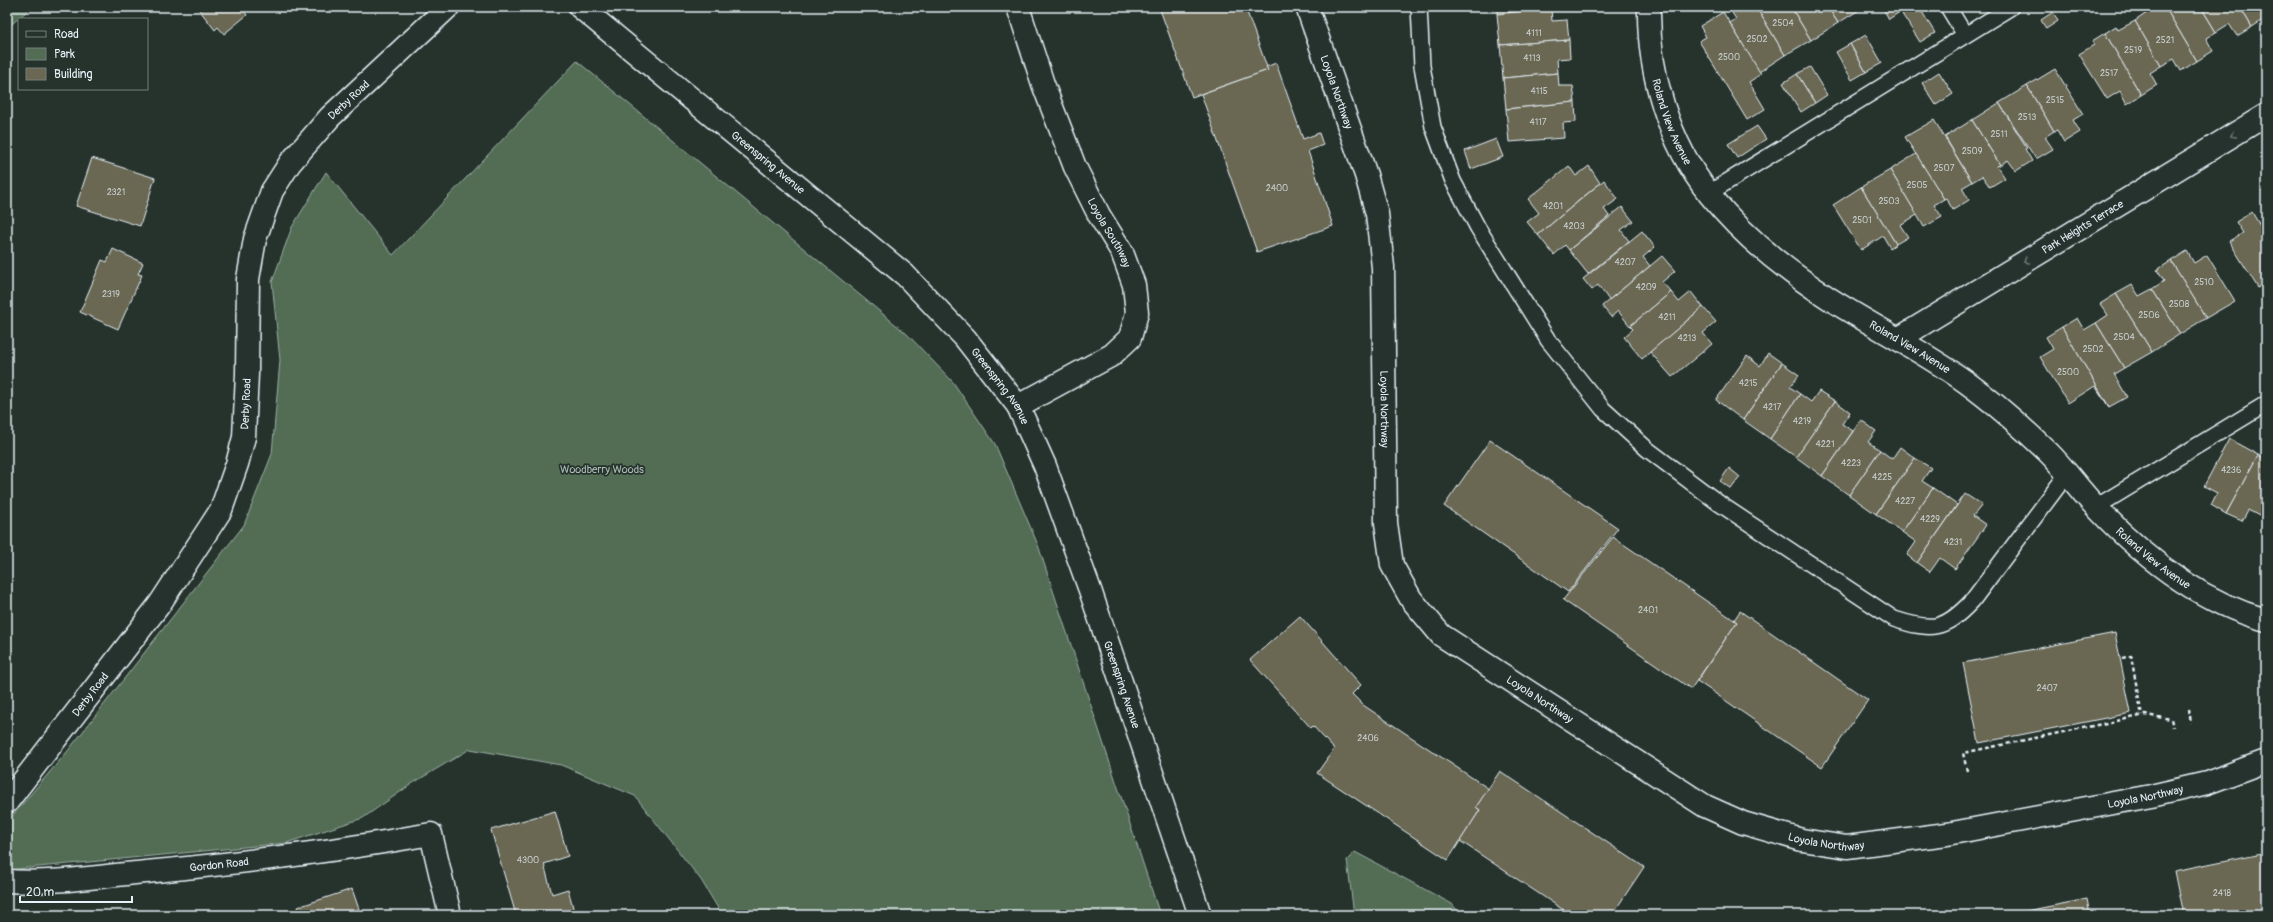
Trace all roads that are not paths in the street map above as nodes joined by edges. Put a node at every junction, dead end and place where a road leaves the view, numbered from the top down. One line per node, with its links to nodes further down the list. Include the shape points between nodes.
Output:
1 (448, 7): 19 (street, Derby Road, via 330,117 290,163 272,191 255,239 248,279 244,437 221,510 159,605)
2 (580, 7): 14 (street, Greenspring Avenue, via 905,275 965,338)
3 (1018, 7): 14 (street, Loyola Southway, via 1043,84 1075,167 1099,215 1122,252 1134,285 1137,313 1130,338 1112,355)
4 (1307, 7): 18 (street, Loyola Northway, via 1366,175 1377,214 1383,267 1386,523 1392,565 1411,599 1441,635 1705,806 1743,823 1802,840 1847,846 1947,834 2151,796 2206,783)
5 (1418, 7): 15 (lane, via 1422,66 1434,127 1453,181 1478,228 1548,340 1603,410 1647,449 1720,504 1894,619 1920,627 1942,625 1956,618 1972,601)
6 (1649, 7): 11 (street, Roland View Avenue, via 1655,74 1667,118 1684,153)
7 (1948, 7): 9 (lane)
8 (2011, 7): 9 (lane)
9 (1965, 35): 11 (lane)
10 (2266, 115): 12 (street, Park Heights Terrace, one-way to 12)
11 (1709, 194): 12 (street, Roland View Avenue, via 1745,234 1786,270 1830,300)
12 (1898, 339): 15 (street, Roland View Avenue, via 1965,382 2011,418 2050,454)
13 (2266, 404): 16 (lane)
14 (1018, 406): 22 (street, Greenspring Avenue, via 1045,466 1087,583)
15 (2067, 474): 16 (street, Roland View Avenue)
16 (2096, 507): 17 (street, Roland View Avenue, via 2136,548 2175,576 2213,600)
17 (2266, 620)
18 (2266, 761)
19 (7, 802)
20 (7, 881): 21 (street, Gordon Road, via 54,880 186,868 335,851 431,834)
21 (450, 915)
22 (1200, 915)

